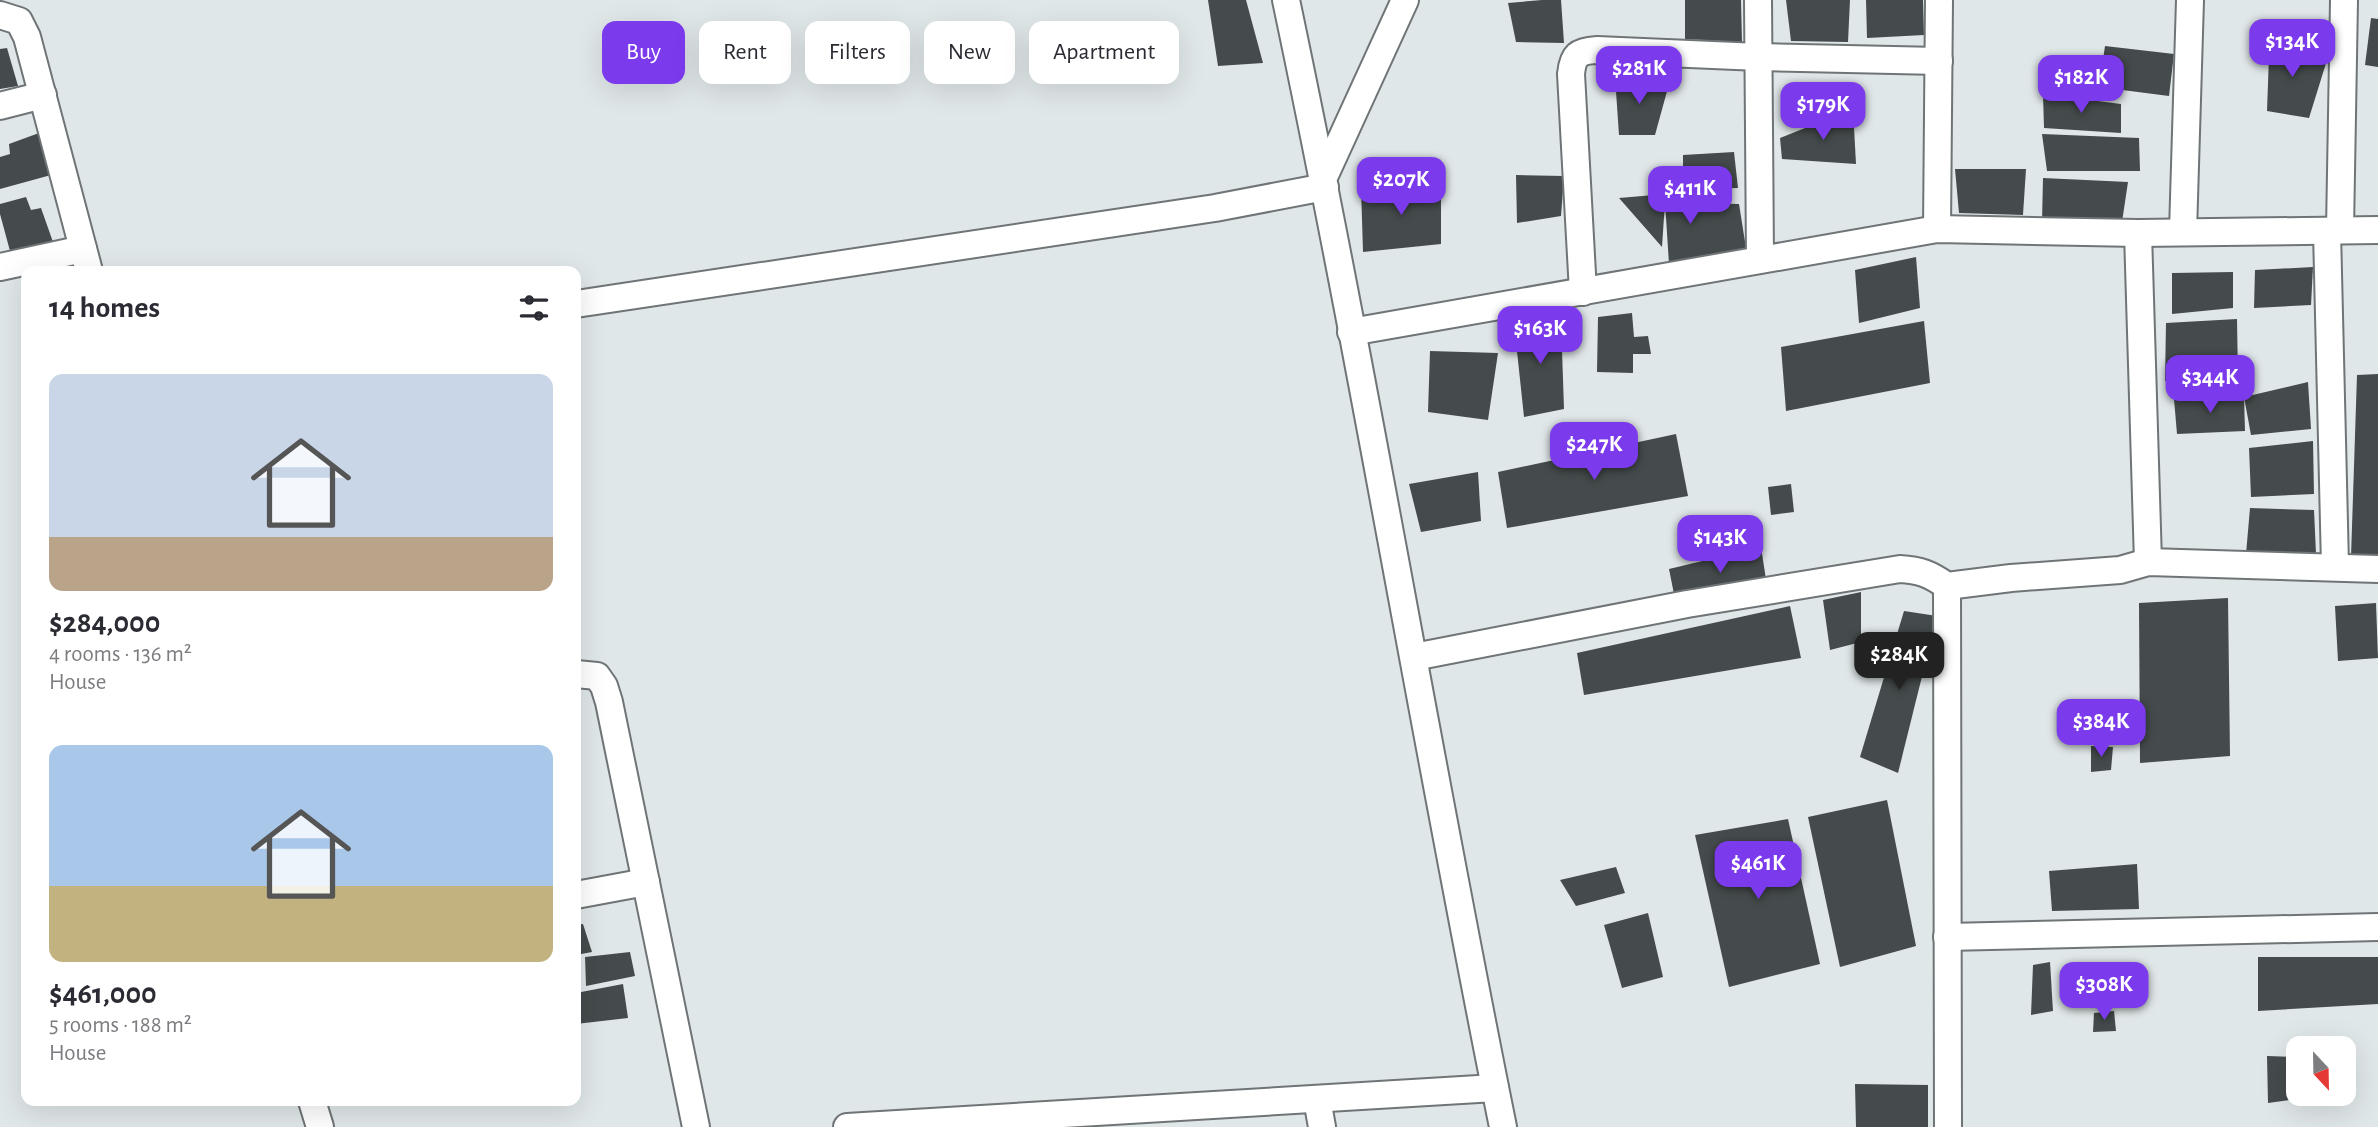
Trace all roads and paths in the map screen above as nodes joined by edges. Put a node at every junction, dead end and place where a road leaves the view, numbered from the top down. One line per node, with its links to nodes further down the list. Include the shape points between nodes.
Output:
1 (1286, 0): 12 (street)
2 (1405, 0): 12 (street)
3 (1758, 0): 8 (street)
4 (1939, 0): 9 (street)
5 (2190, 0): 16 (street)
6 (2344, 0): 15 (street)
7 (0, 16): 10 (street, via 19,22 24,29)
8 (1759, 57): 9 (street); 18 (street); 21 (street, via 1597,50 1576,54 1571,74)
9 (1939, 61): 13 (street)
10 (43, 95): 11 (street); 19 (street)
11 (0, 106)
12 (1324, 182): 22 (street, via 1215,208); 23 (street)
13 (1937, 229): 17 (street); 18 (street)
14 (2378, 230): 15 (street)
15 (2334, 231): 16 (street); 25 (street)
16 (2183, 232): 17 (street)
17 (2138, 233): 24 (street)
18 (1760, 259): 21 (street)
19 (86, 260): 20 (street)
20 (0, 267)
21 (1583, 292): 23 (street)
22 (581, 303)
23 (1351, 332): 28 (street)
24 (2148, 562): 25 (street); 27 (street, via 2120,570)
25 (2335, 566): 26 (street)
26 (2378, 569)
27 (1947, 586): 28 (street, via 1930,573 1900,569 1687,604); 33 (street)
28 (1414, 657): 34 (street)
29 (581, 674): 30 (street, via 597,676 604,686)
30 (646, 883): 31 (street); 38 (street)
31 (581, 894)
32 (2378, 927): 33 (street)
33 (1947, 937): 42 (street)
34 (1495, 1088): 35 (street); 41 (street)
35 (1317, 1099): 39 (street); 40 (street)
36 (314, 1106): 37 (street)
37 (320, 1127)
38 (696, 1127)
39 (847, 1127)
40 (1322, 1127)
41 (1503, 1127)
42 (1948, 1127)

